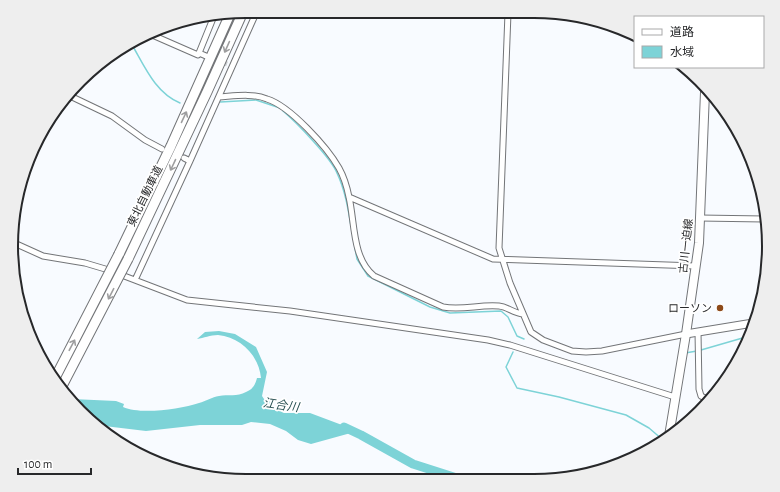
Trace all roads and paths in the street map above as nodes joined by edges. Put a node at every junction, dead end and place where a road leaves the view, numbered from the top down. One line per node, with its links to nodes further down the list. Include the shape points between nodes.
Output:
1 (228, 18): 26 (highway, 東北自動車道, one-way to 1, bridge, via 171,146)
2 (240, 18): 27 (highway, 東北自動車道, one-way to 27, bridge, via 128,259)
3 (253, 18): 10 (street, via 230,65)
4 (508, 18): 19 (street, via 499,248)
5 (212, 21): 7 (street)
6 (156, 37): 7 (street)
7 (198, 53): 8 (street)
8 (206, 56)
9 (705, 96): 16 (main road, 古川一迫線)
10 (219, 97): 14 (street); 15 (street, via 266,98 283,106 331,156 343,176)
11 (74, 98): 12 (street, via 112,116)
12 (162, 149)
13 (184, 158): 14 (street)
14 (190, 161): 21 (street)
15 (349, 197): 19 (street, via 487,257); 22 (street, via 360,259 374,276 443,307 452,309 501,306 516,314)
16 (700, 218): 17 (street); 20 (main road, 古川一迫線)
17 (761, 220)
18 (18, 245): 21 (street, via 42,256 101,266)
19 (502, 260): 20 (street); 22 (street)
20 (696, 266): 25 (main road, 古川一迫線)
21 (135, 280): 29 (street, via 187,300 290,311 488,340)
22 (523, 314): 25 (street, via 535,336 572,350 586,352)
23 (749, 323): 24 (street)
24 (698, 332): 25 (street); 28 (street, via 699,389)
25 (686, 334): 29 (main road, 古川一迫線)
26 (57, 374)
27 (64, 383)
28 (704, 397)
29 (675, 399): 30 (main road, 古川一迫線)
30 (670, 429)

